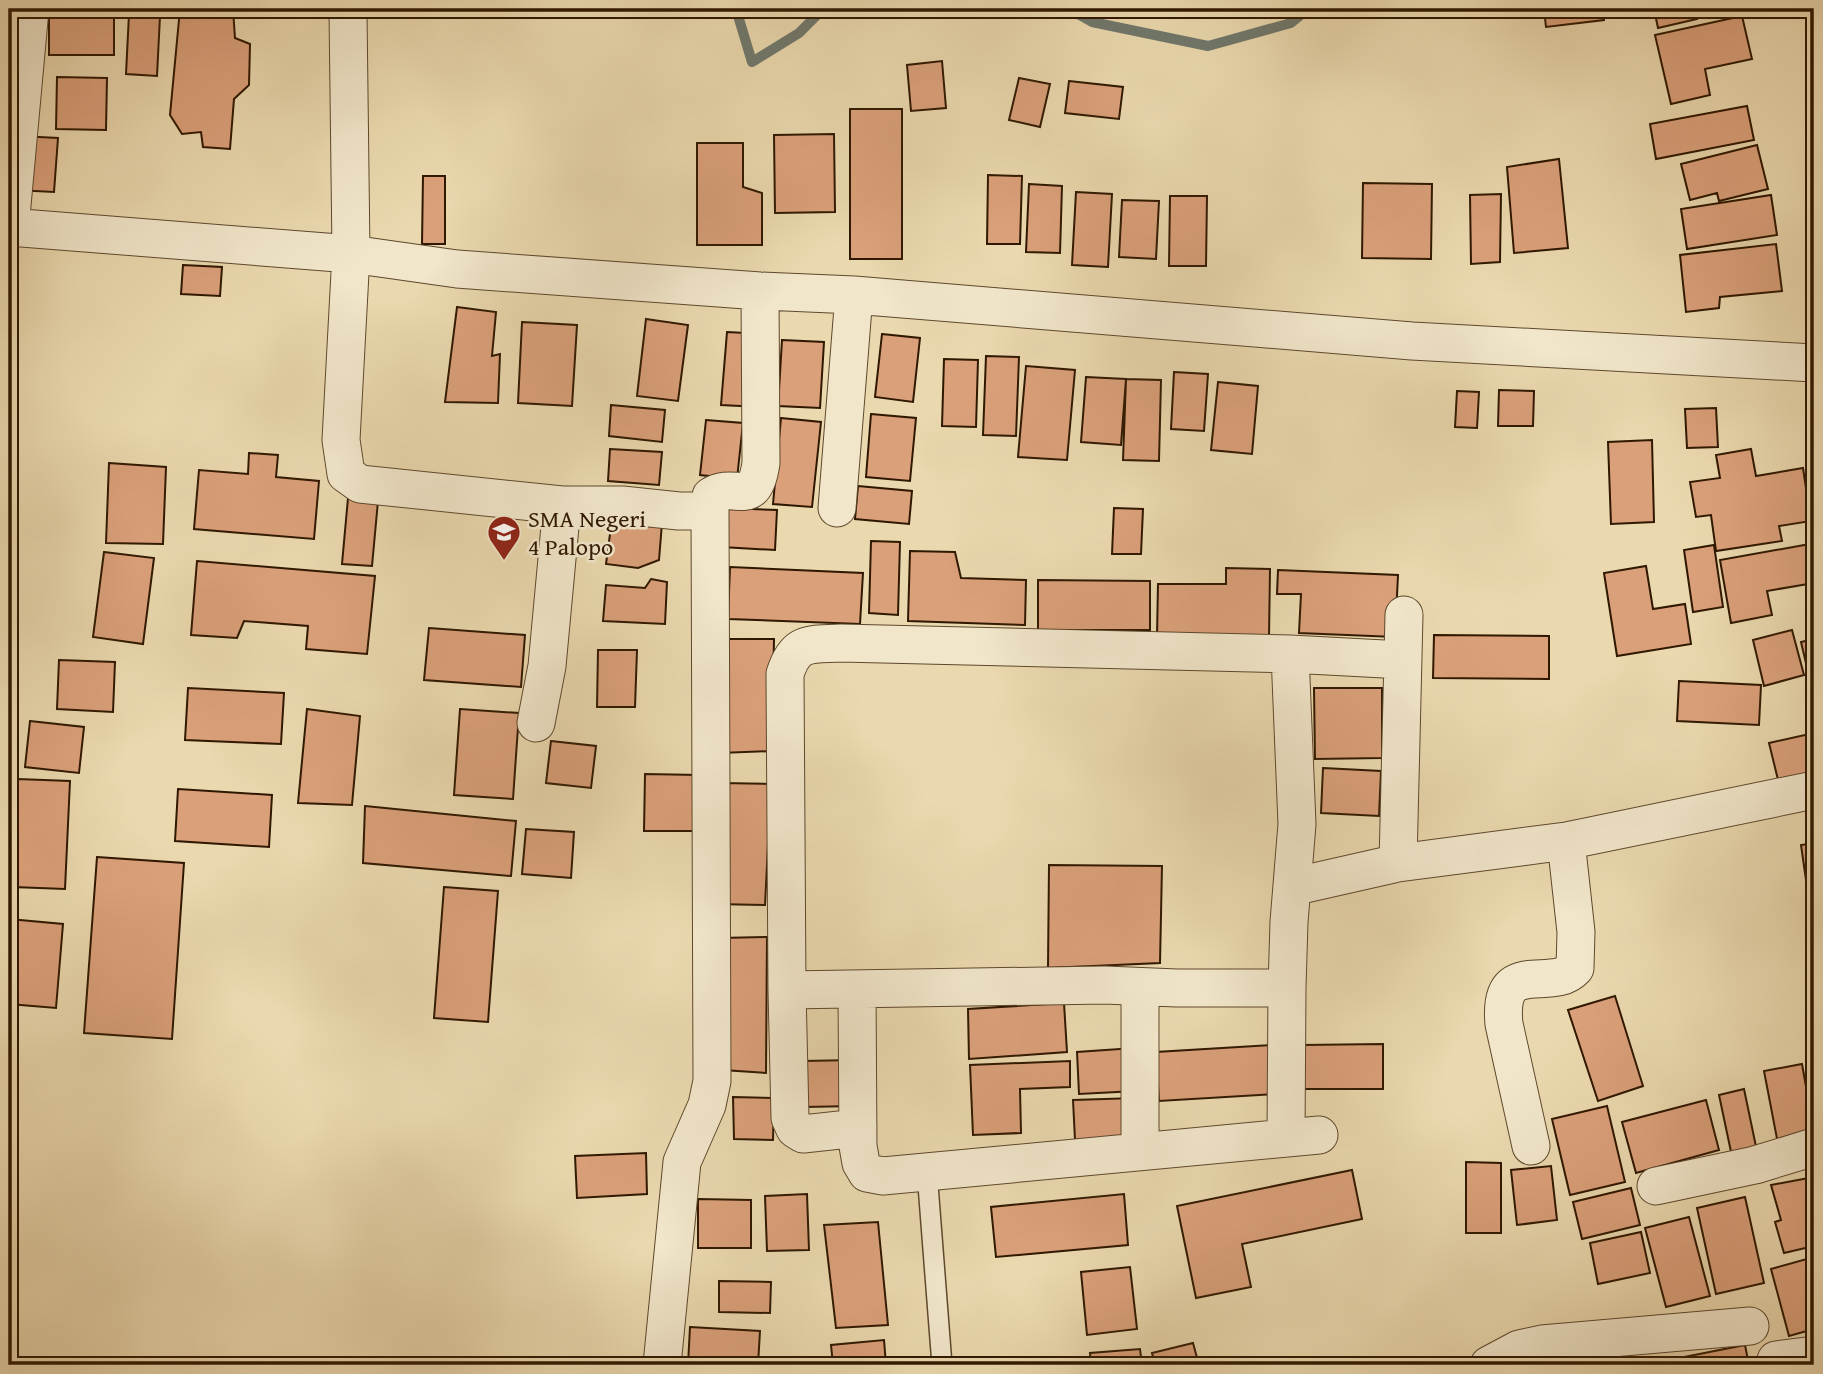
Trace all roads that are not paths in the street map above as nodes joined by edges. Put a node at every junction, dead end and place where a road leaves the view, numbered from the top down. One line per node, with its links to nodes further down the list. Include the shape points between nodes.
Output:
1 (30, 9): 3 (street)
2 (348, 12): 5 (street)
3 (17, 51): 4 (street)
4 (9, 227): 5 (street)
5 (351, 254): 6 (street, via 457,270); 9 (street, via 341,440 346,474 360,484)
6 (760, 291): 7 (street); 11 (street, via 759,482 742,493 715,493)
7 (854, 295): 8 (street, via 1412,341); 10 (street)
8 (1814, 363)
9 (562, 505): 11 (street); 15 (street, via 547,666)
10 (837, 508)
11 (710, 511): 33 (street, via 712,1081 707,1105 682,1162)
12 (1404, 615): 14 (street)
13 (1290, 654): 14 (street); 19 (street, via 1297,824); 23 (street, via 841,643 801,648 791,657 785,674)
14 (1404, 660): 18 (street)
15 (536, 723)
16 (1814, 790): 17 (street)
17 (1566, 841): 18 (street); 25 (street, via 1576,932 1575,968 1511,986 1502,1007)
18 (1398, 863): 19 (street)
19 (1292, 887): 21 (street)
20 (1140, 987): 21 (street); 22 (street); 27 (street)
21 (1287, 988): 27 (street, via 1303,1136)
22 (857, 989): 23 (street); 24 (street)
23 (788, 990): 24 (street, via 790,1118 795,1129 803,1134)
24 (858, 1128): 28 (street, via 861,1163 867,1173)
25 (1531, 1146)
26 (1814, 1147): 29 (street)
27 (1140, 1151): 28 (street)
28 (927, 1172): 34 (lane)
29 (1656, 1186)
30 (1750, 1326): 35 (street, via 1542,1344 1519,1349)
31 (1814, 1355): 32 (street)
32 (1776, 1360)
33 (662, 1365)
34 (942, 1365)
35 (1489, 1365)

